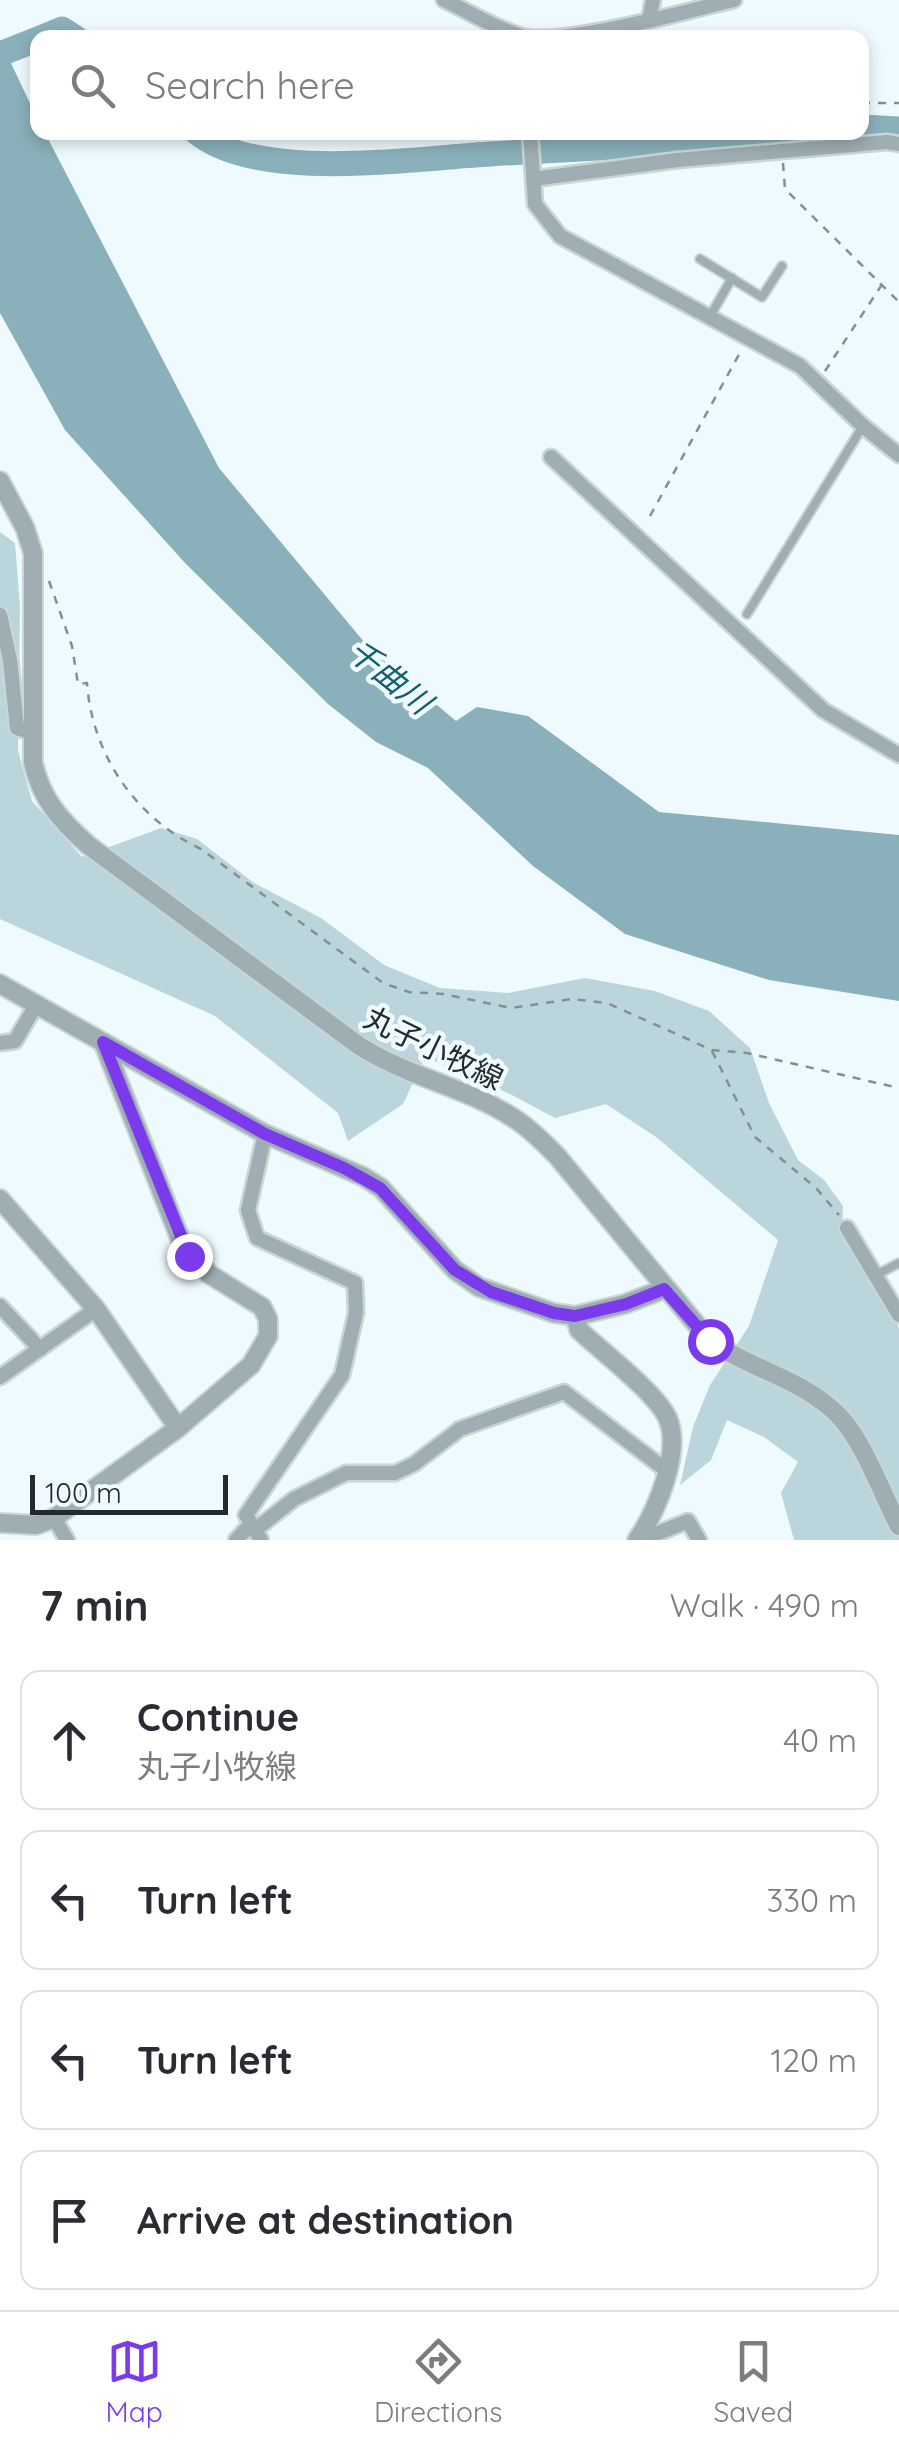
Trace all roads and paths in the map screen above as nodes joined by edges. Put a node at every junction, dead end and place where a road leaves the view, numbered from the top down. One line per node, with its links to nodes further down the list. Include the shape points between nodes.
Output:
1 (444, 0): 5 (street)
2 (653, 0): 4 (street)
3 (734, 0): 4 (street)
4 (649, 20): 6 (street)
5 (509, 30)
6 (593, 30)
7 (869, 102): 8 (path)
8 (899, 103)
9 (529, 140): 12 (street)
10 (899, 144): 11 (street)
11 (782, 151): 12 (street); 16 (path, via 785,188)
12 (533, 174): 18 (street, via 536,204 560,236)
13 (700, 259): 15 (lane)
14 (782, 266): 15 (lane, via 762,297)
15 (732, 278): 18 (lane)
16 (882, 285): 17 (path); 20 (path)
17 (899, 302)
18 (709, 318): 19 (street)
19 (748, 339): 20 (street); 25 (path)
20 (818, 383): 21 (street)
21 (864, 426): 22 (street); 28 (lane)
22 (899, 455)
23 (551, 457): 30 (street, via 823,710)
24 (0, 481): 26 (street, 丸子小牧線, via 25,528)
25 (650, 516)
26 (34, 569): 29 (street, 丸子小牧線); 35 (path, via 44,570 72,646 78,684 86,683 97,739 124,786 182,840 335,949 408,992 511,1008 572,999 607,1003)
27 (0, 614): 29 (street, via 17,728)
28 (746, 614)
29 (32, 733): 42 (street, 丸子小牧線, via 38,786 88,845 377,1058 516,1120 557,1156)
30 (899, 755)
31 (0, 984): 32 (street)
32 (36, 1005): 33 (street); 34 (street, via 15,1041)
33 (103, 1042): 37 (street); 49 (street, via 189,1256 262,1307 268,1319 259,1355)
34 (0, 1043)
35 (712, 1050): 36 (path); 39 (path, via 755,1137 816,1188)
36 (899, 1088)
37 (265, 1134): 46 (street, via 380,1188 479,1287); 54 (street, via 248,1210 257,1238 355,1284 356,1313 342,1375 246,1515)
38 (0, 1199): 44 (street)
39 (847, 1228): 41 (street)
40 (899, 1264): 41 (lane)
41 (876, 1275): 45 (street)
42 (664, 1289): 46 (street); 53 (street, 丸子小牧線, via 725,1352 839,1416)
43 (0, 1306): 47 (street)
44 (96, 1309): 47 (street); 49 (street)
45 (899, 1315)
46 (575, 1316): 50 (street, via 579,1330 662,1409 672,1430)
47 (40, 1349): 48 (street)
48 (0, 1377)
49 (178, 1428): 51 (street)
50 (667, 1471): 54 (street, via 564,1392 460,1429 394,1473 346,1474 294,1500); 57 (street)
51 (54, 1518): 52 (street, via 36,1525); 55 (street)
52 (0, 1523)
53 (899, 1526)
54 (256, 1531): 56 (street)
55 (66, 1540)
56 (236, 1540)
57 (639, 1540): 58 (street, via 688,1520)
58 (698, 1540)

